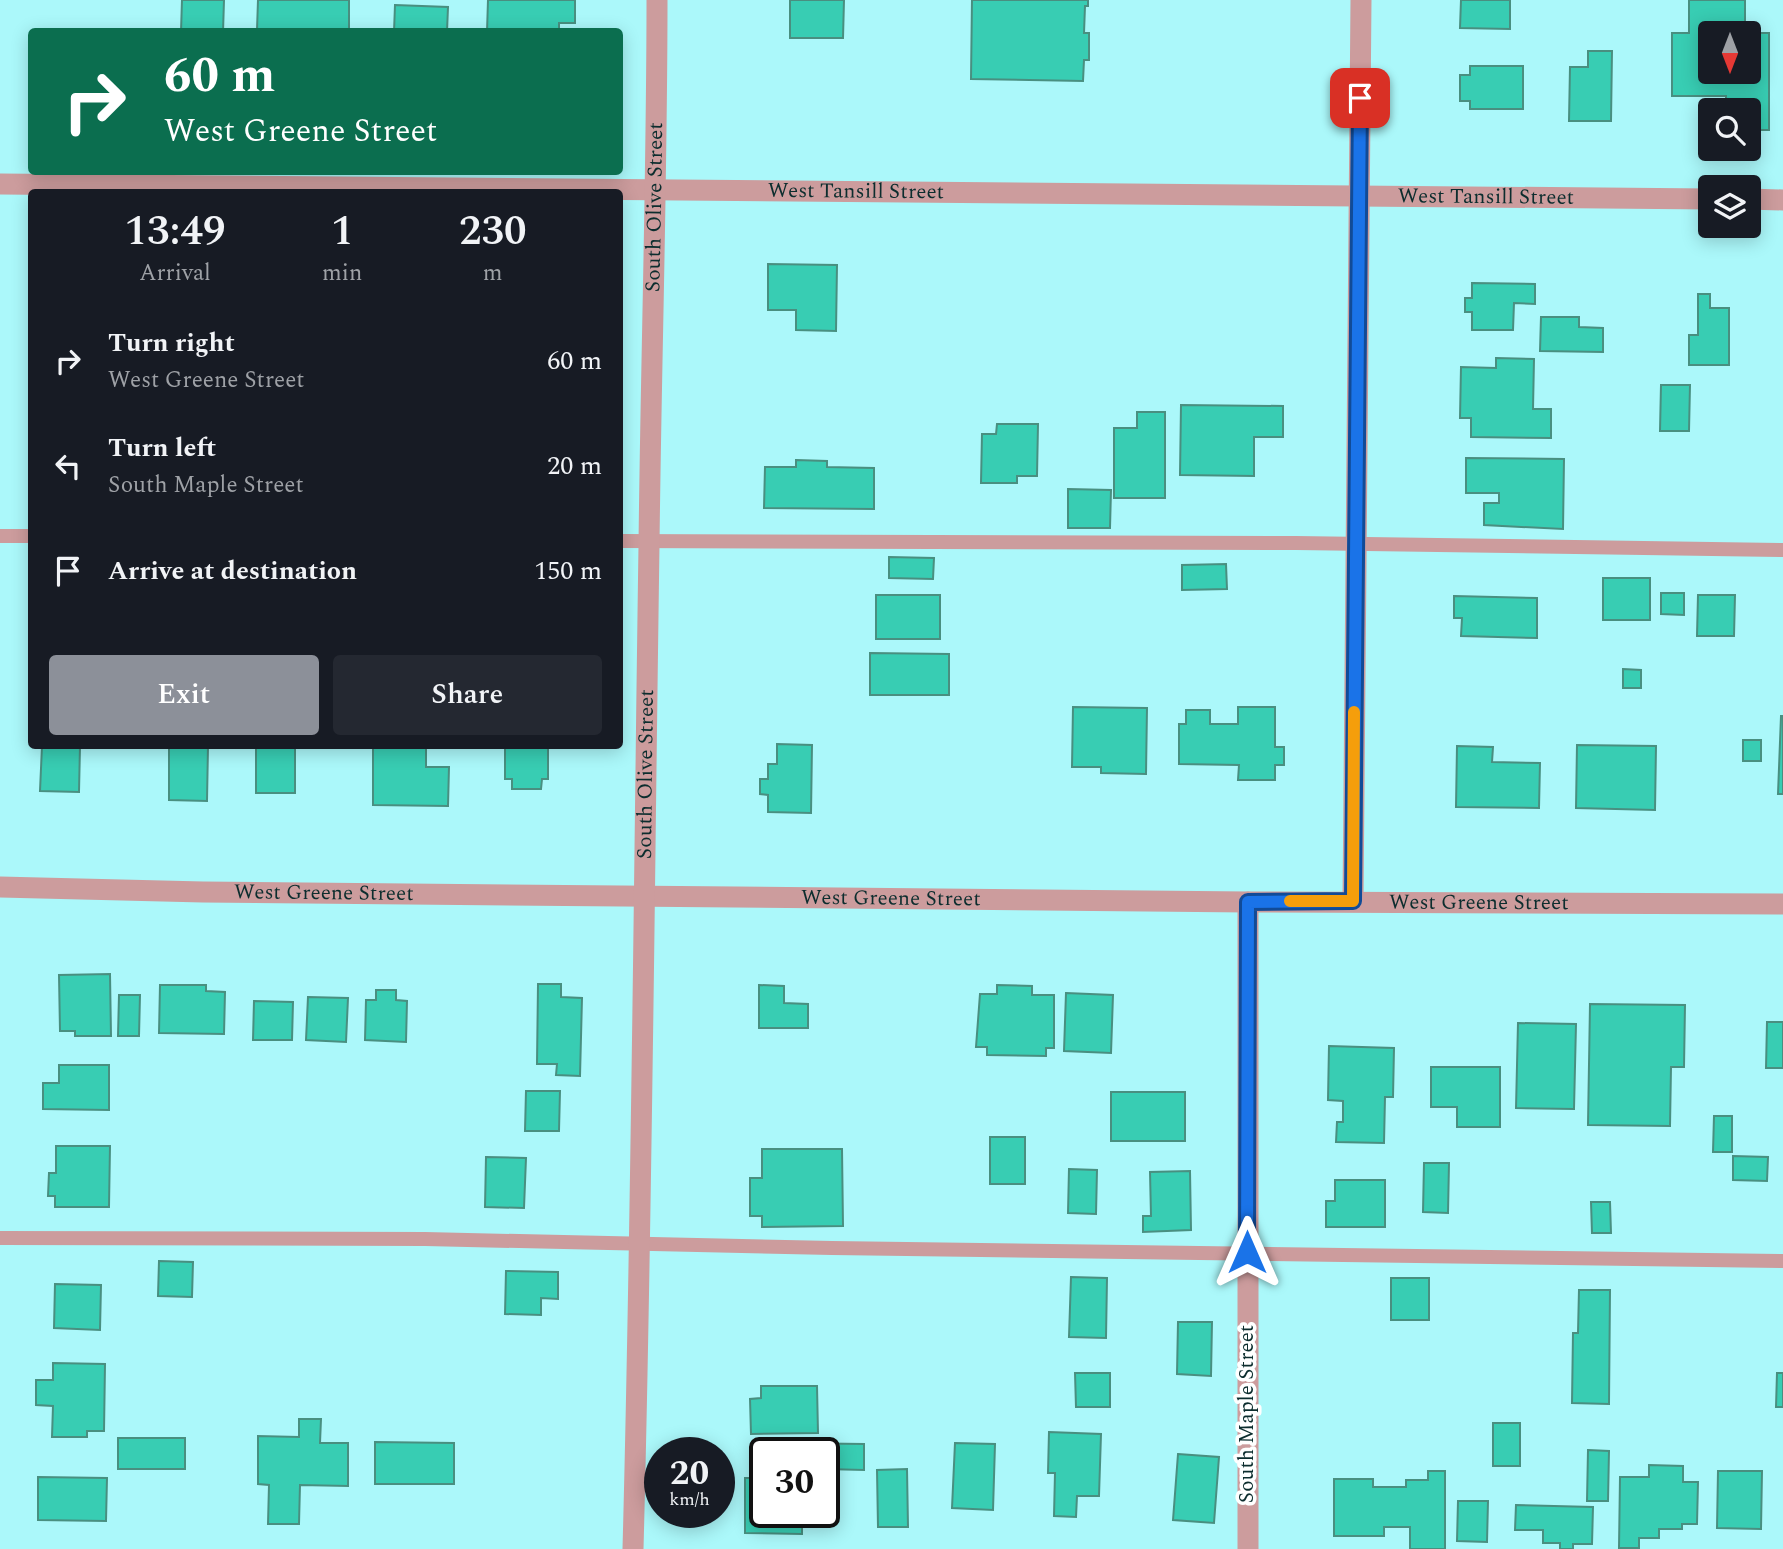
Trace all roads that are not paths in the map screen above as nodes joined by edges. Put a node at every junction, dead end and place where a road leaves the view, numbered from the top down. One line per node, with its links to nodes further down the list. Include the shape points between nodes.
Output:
1 (657, 0): 4 (street, South Olive Street)
2 (1361, 0): 5 (street)
3 (0, 184): 4 (street, West Tansill Street)
4 (657, 189): 5 (street, West Tansill Street); 12 (street, South Olive Street)
5 (1359, 197): 6 (street, West Tansill Street); 13 (street)
6 (1698, 199)
7 (1761, 200): 8 (street)
8 (1783, 200)
9 (0, 536): 10 (lane)
10 (28, 536)
11 (623, 541): 12 (lane)
12 (649, 541): 13 (lane); 16 (street, South Olive Street)
13 (1356, 545): 14 (lane); 17 (street)
14 (1783, 550)
15 (0, 887): 16 (street, West Greene Street)
16 (646, 895): 18 (street, West Greene Street); 21 (street, South Olive Street)
17 (1353, 901): 18 (street, West Greene Street); 19 (street, West Greene Street)
18 (1248, 902): 22 (street, South Maple Street)
19 (1783, 904)
20 (0, 1238): 21 (lane, via 425,1239)
21 (641, 1245): 22 (lane); 24 (street, South Olive Street)
22 (1247, 1252): 23 (lane); 25 (street, South Maple Street)
23 (1783, 1261)
24 (633, 1549)
25 (1248, 1549)

